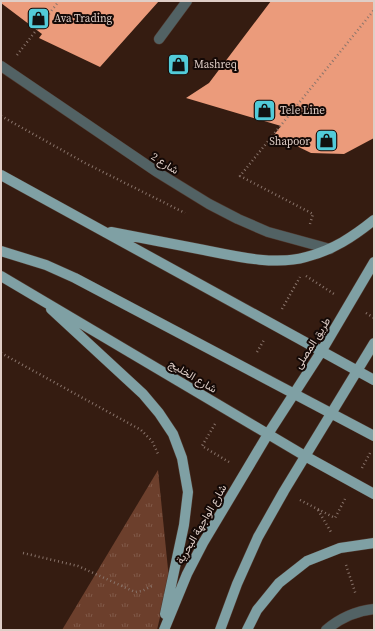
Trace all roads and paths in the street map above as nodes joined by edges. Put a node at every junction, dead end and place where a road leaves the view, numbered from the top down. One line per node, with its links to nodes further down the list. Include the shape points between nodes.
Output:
1 (59, 1): 5 (path)
2 (187, 1): 4 (street)
3 (374, 10): 11 (path, via 240,176 314,214)
4 (159, 39)
5 (3, 68): 11 (street, شارع 2, via 184,190 238,219)
6 (1, 116): 8 (path, via 85,163)
7 (1, 175): 10 (main road)
8 (191, 216)
9 (374, 220): 12 (main road, via 353,237)
10 (102, 231): 12 (main road, via 258,259 305,258); 18 (main road)
11 (304, 243): 12 (street, شارع 2)
12 (330, 249)
13 (1, 251): 22 (main road, via 46,265 74,278)
14 (374, 262): 18 (main road, طريق المصلى)
15 (1, 276): 16 (main road, شارع الخليج)
16 (36, 296): 24 (main road, شارع الخليج); 36 (main road, via 142,394 173,434 182,458 188,492)
17 (374, 343): 20 (main road)
18 (321, 352): 20 (main road); 22 (main road, طريق المصلى)
19 (1, 353): 27 (path, via 141,430 152,441)
20 (357, 371): 21 (main road); 23 (main road)
21 (374, 380)
22 (294, 394): 23 (main road); 24 (main road, طريق المصلى)
23 (331, 413): 25 (main road); 26 (main road)
24 (268, 434): 26 (main road, شارع الخليج); 36 (main road, شارع الواجهة البحرية, via 203,543)
25 (374, 436)
26 (305, 456): 28 (main road, شارع الخليج); 37 (main road, via 258,537 236,584)
27 (162, 462)
28 (374, 494)
29 (318, 510): 31 (path)
30 (374, 543): 31 (main road)
31 (340, 548): 35 (path); 38 (main road, via 307,561 279,582 257,610)
32 (23, 553): 33 (path, via 78,566 135,592 151,587)
33 (155, 583)
34 (374, 609): 35 (street)
35 (362, 610): 39 (street, via 336,622)
36 (163, 630)
37 (220, 630)
38 (247, 630)
39 (326, 630)

